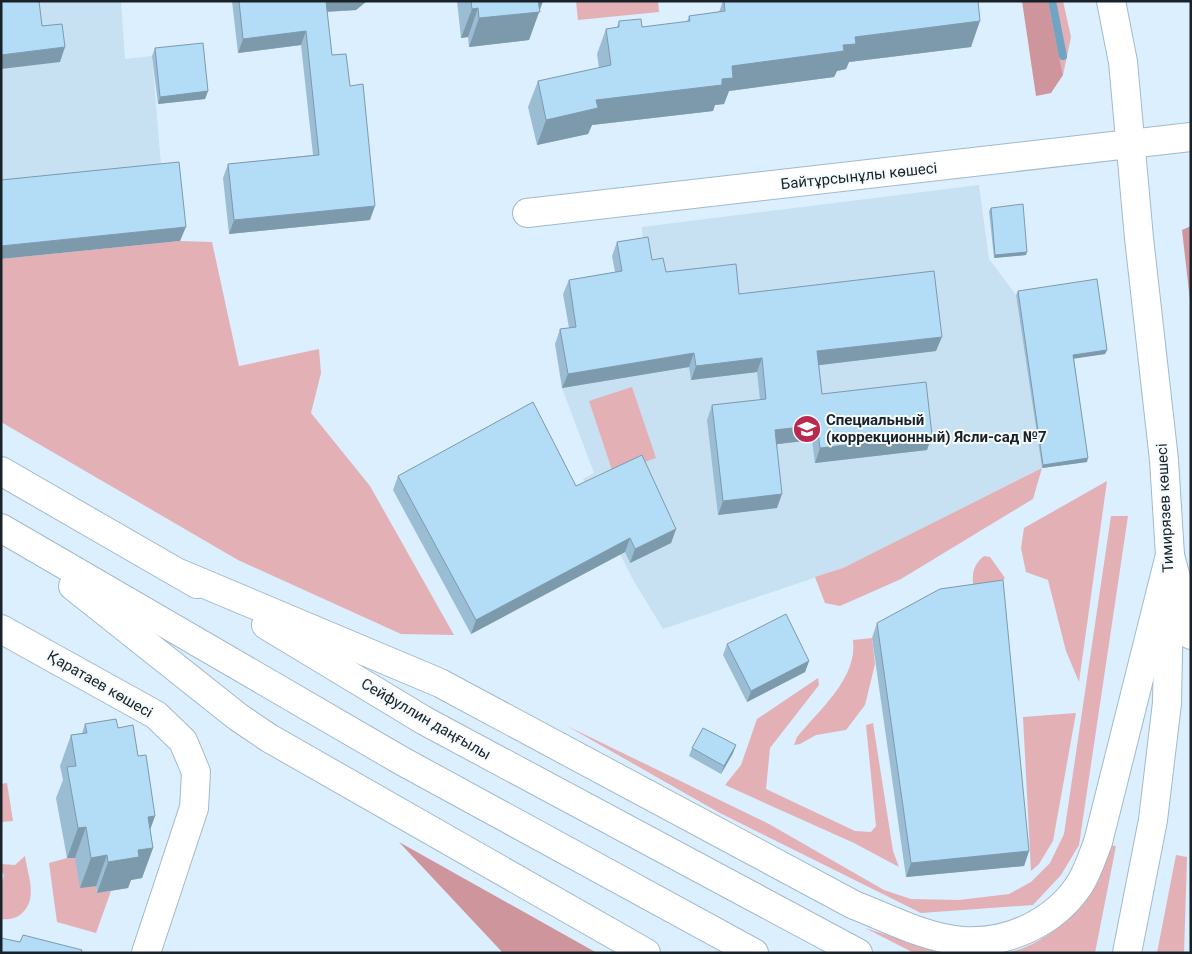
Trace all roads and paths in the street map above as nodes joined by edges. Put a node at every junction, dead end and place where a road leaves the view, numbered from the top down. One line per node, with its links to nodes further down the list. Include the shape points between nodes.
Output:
1 (1111, 1): 3 (main road, Тимирязев көшесі)
2 (1132, 1): 3 (main road, Тимирязев көшесі)
3 (1123, 62): 5 (main road, Тимирязев көшесі)
4 (1191, 137): 5 (main road, Байтұрсынұлы көшесі)
5 (1130, 143): 6 (main road, Байтұрсынұлы көшесі); 9 (main road, Тимирязев көшесі, via 1164,460)
6 (527, 213)
7 (1, 471): 10 (main road, Сейфуллин даңғылы)
8 (1, 528): 14 (main road, via 238,717 269,738); 15 (main road, via 402,760)
9 (1170, 555): 10 (main road, via 1098,842 1081,882 1066,902 1039,924 1004,938 962,941 920,931 854,905 440,683); 12 (main road); 17 (main road, Тимирязев көшесі, via 1167,702 1153,820)
10 (181, 574): 16 (main road, Сейфуллин даңғылы, via 425,721)
11 (1, 629): 13 (main road, Қаратаев көшесі, via 156,716 183,740 196,772 194,808)
12 (1191, 635)
13 (146, 953)
14 (646, 953)
15 (754, 953)
16 (858, 953)
17 (1126, 953)

